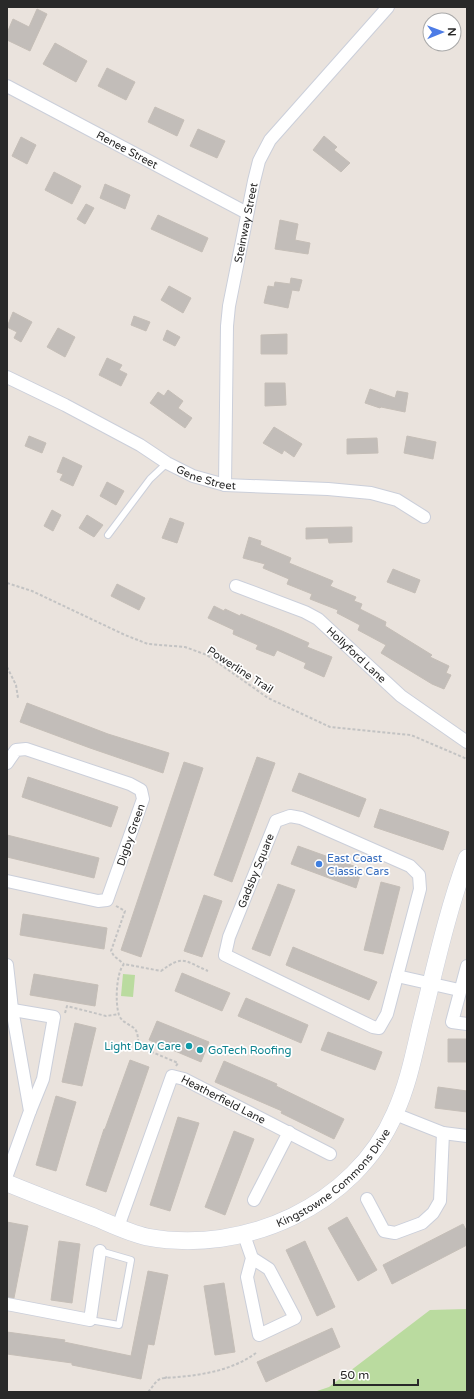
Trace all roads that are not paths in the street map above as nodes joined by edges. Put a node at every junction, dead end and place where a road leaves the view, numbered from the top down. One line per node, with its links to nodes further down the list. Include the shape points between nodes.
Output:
1 (388, 7): 3 (street, Steinway Street, via 270,140 260,161)
2 (7, 86): 3 (street, Renee Street)
3 (247, 213): 6 (street, Steinway Street, via 234,274 227,326)
4 (7, 377): 5 (street, Gene Street, via 72,408)
5 (167, 463): 6 (street, Gene Street, via 194,476); 8 (lane, via 150,479)
6 (225, 485): 7 (street, Gene Street, via 371,493 392,498)
7 (424, 517)
8 (108, 535)
9 (236, 586): 10 (street, Hollyford Lane, via 318,619 401,696)
10 (467, 742)
11 (7, 762): 13 (street, Digby Green, via 16,750 26,749 130,784 141,790 143,799 108,900 98,901)
12 (467, 858): 17 (street, Kingstowne Commons Drive)
13 (7, 881)
14 (7, 965): 19 (street)
15 (467, 966): 18 (street)
16 (397, 976): 16 (street, Gadsby Square, via 420,889 419,875 410,866 301,818 290,816 276,821 229,937 225,955 379,1028 387,1014); 17 (street)
17 (431, 984): 18 (street); 22 (street, Kingstowne Commons Drive, via 409,1076)
18 (459, 990): 20 (street, via 452,1022)
19 (9, 1009): 21 (street); 21 (street, via 54,1017 43,1079)
20 (467, 1024)
21 (30, 1111): 27 (street)
22 (395, 1114): 24 (street); 32 (street, Kingstowne Commons Drive, via 377,1144 355,1172 329,1194 298,1214)
23 (289, 1132): 26 (street, Heatherfield Lane); 30 (street); 31 (street, Heatherfield Lane, via 184,1079 172,1076)
24 (443, 1132): 25 (street); 29 (street, via 440,1201 422,1223 395,1233 384,1231)
25 (467, 1136)
26 (330, 1154)
27 (7, 1175)
28 (7, 1183): 31 (street, Kingstowne Commons Drive)
29 (367, 1199)
30 (254, 1200)
31 (118, 1227): 32 (street, Kingstowne Commons Drive, via 146,1236 185,1241)
32 (244, 1235): 34 (street)
33 (100, 1251): 36 (street); 36 (lane, via 131,1260 119,1325)
34 (252, 1258): 34 (street, via 247,1277 258,1336 295,1318 269,1269)
35 (7, 1304): 36 (street)
36 (90, 1320)

